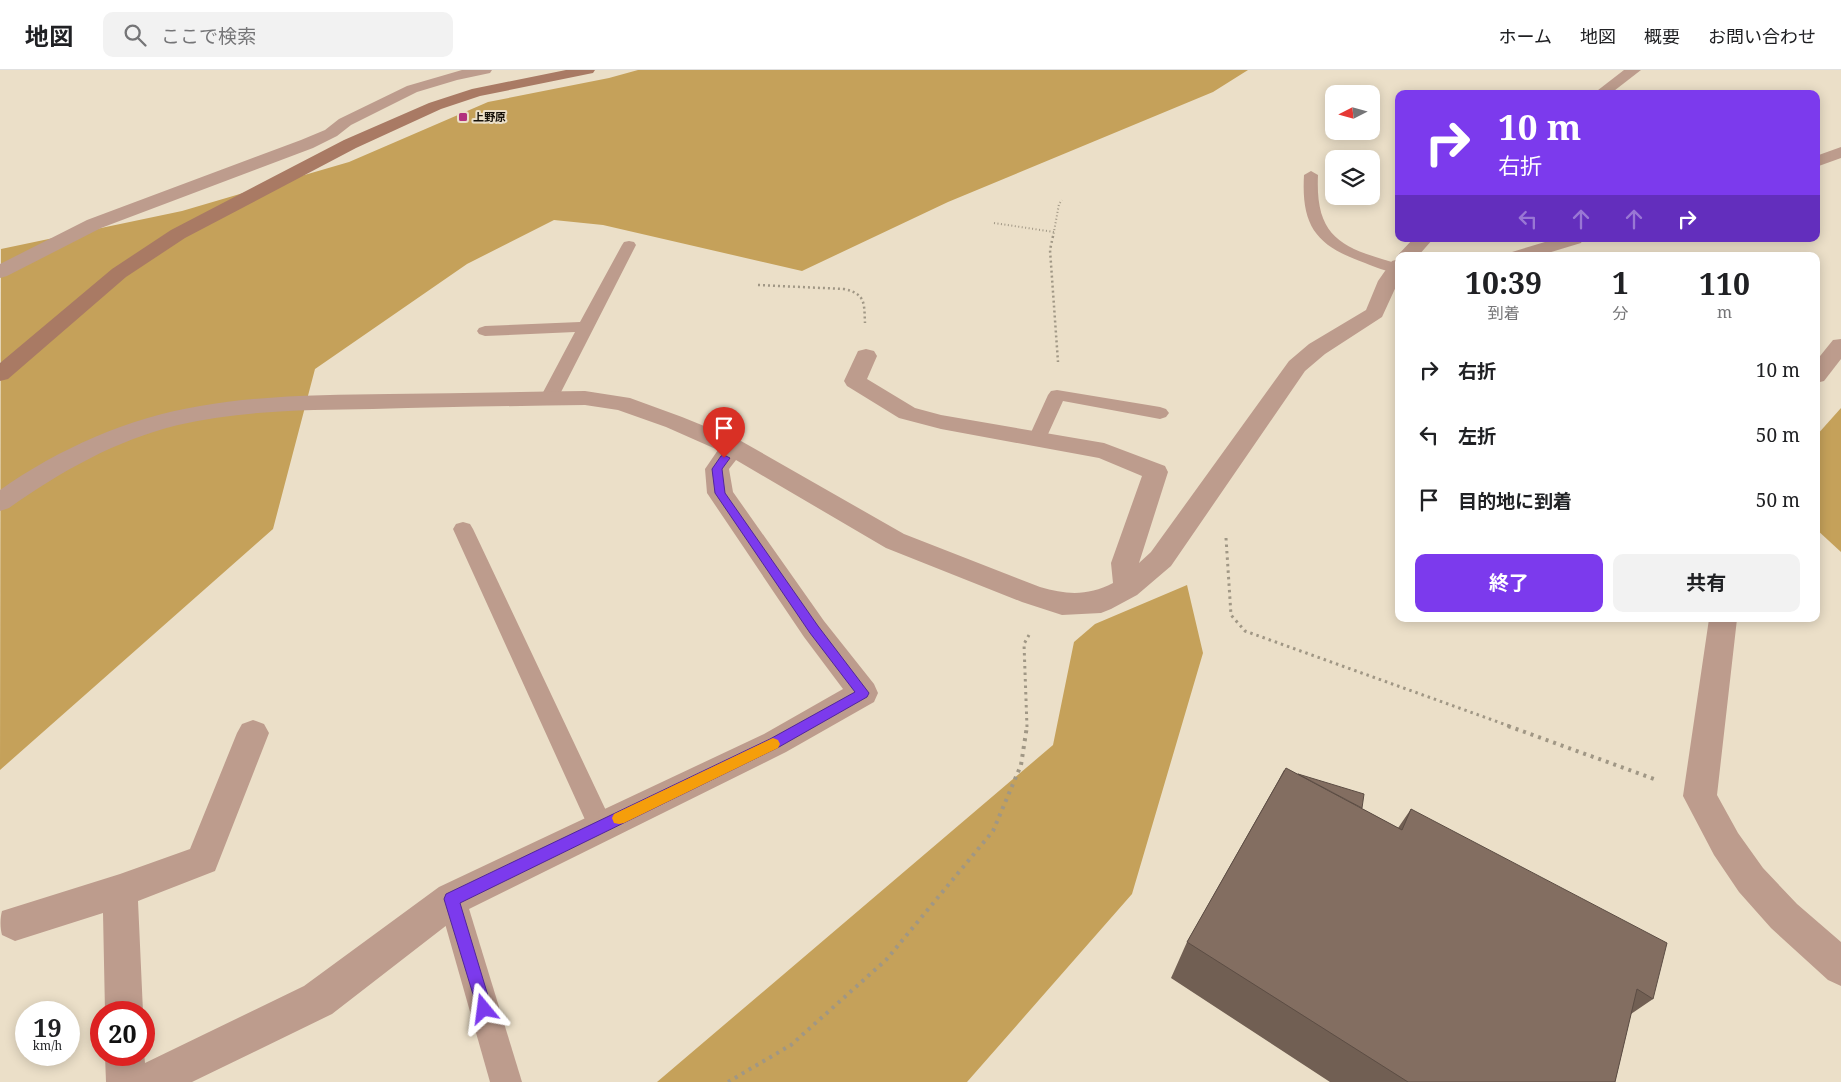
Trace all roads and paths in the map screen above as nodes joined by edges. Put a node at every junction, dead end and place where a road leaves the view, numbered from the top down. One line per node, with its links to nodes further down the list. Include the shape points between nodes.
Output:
1 (485, 70): 17 (street, via 412,89 307,144 94,224)
2 (588, 70): 25 (street, via 477,92 435,106 350,144 178,234 141,258)
3 (1634, 70): 4 (street)
4 (1606, 90)
5 (1841, 152): 6 (street)
6 (1820, 160)
7 (1311, 175): 16 (lane, via 1308,196 1319,228 1343,250)
8 (1062, 200): 10 (path)
9 (994, 223): 10 (path)
10 (1054, 232): 26 (path, via 1050,250 1059,380)
11 (1421, 242): 14 (street)
12 (1564, 242): 15 (street)
13 (629, 245): 20 (lane)
14 (1412, 252)
15 (1533, 252)
16 (1395, 264)
17 (0, 272)
18 (1395, 272): 34 (street, via 1375,313 1317,349 1298,366 1162,559)
19 (758, 285): 23 (path, via 856,292 864,302)
20 (585, 327): 21 (lane); 27 (lane)
21 (485, 331)
22 (1841, 345): 24 (street)
23 (866, 356): 29 (street, via 855,381 907,414)
24 (1820, 371)
25 (0, 374)
26 (1057, 395): 28 (lane); 29 (lane)
27 (549, 398): 30 (street, via 622,403); 31 (street, via 294,403 198,413 107,440 68,459)
28 (1160, 413)
29 (1036, 440): 34 (street, via 1104,451 1156,472 1125,563)
30 (732, 447): 34 (street, via 896,541 1032,595 1062,604 1101,602); 39 (street, via 717,469 720,493 814,629 863,693 774,743)
31 (0, 502)
32 (463, 529): 39 (lane)
33 (1225, 530): 38 (path, via 1231,615 1245,631)
34 (1127, 588)
35 (1723, 622): 38 (street)
36 (1024, 644): 49 (path, via 1027,728 1021,765 993,831 886,960 790,1045)
37 (253, 733): 40 (street, via 203,860)
38 (1700, 796): 43 (street, via 1726,844 1752,880 1784,916)
39 (601, 827): 41 (street)
40 (120, 891): 42 (street); 44 (street)
41 (452, 899): 47 (street, via 318,1000); 48 (lane)
42 (15, 923)
43 (1841, 967)
44 (124, 1001)
45 (125, 1066): 46 (street)
46 (126, 1082)
47 (149, 1082)
48 (506, 1082)
49 (728, 1082)

